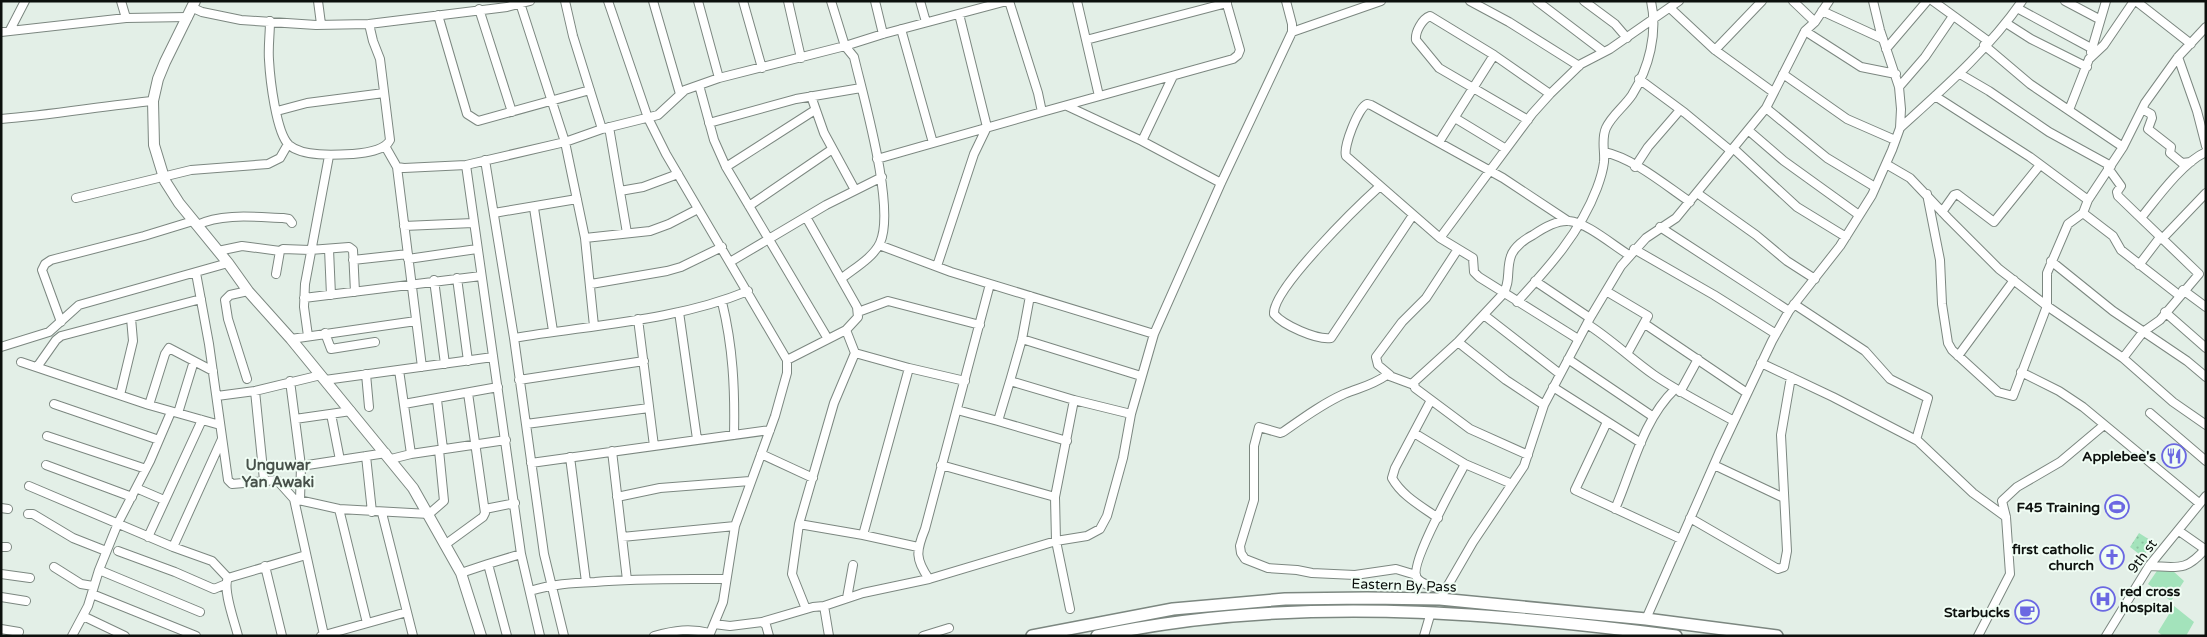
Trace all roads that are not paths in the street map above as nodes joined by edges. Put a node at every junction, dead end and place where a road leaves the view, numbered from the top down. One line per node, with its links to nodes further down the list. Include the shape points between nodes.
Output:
1 (25, 1): 56 (street)
2 (121, 1): 45 (street)
3 (318, 1): 52 (street)
4 (530, 1): 34 (street)
5 (565, 1): 86 (street)
6 (608, 1): 105 (street)
7 (653, 1): 89 (street)
8 (698, 1): 80 (street)
9 (743, 1): 75 (street)
10 (788, 1): 72 (street)
11 (831, 1): 65 (street)
12 (875, 1): 59 (street)
13 (920, 1): 49 (street)
14 (968, 1): 40 (street)
15 (1008, 1): 40 (street); 104 (street)
16 (1078, 1): 62 (street)
17 (1286, 1): 58 (street)
18 (1381, 1): 58 (street)
19 (1470, 1): 74 (street)
20 (1537, 1): 69 (street)
21 (1584, 1): 60 (street, via 1615,24)
22 (1651, 1): 46 (street)
23 (1678, 1): 37 (street)
24 (1762, 1): 67 (street)
25 (1793, 1): 50 (street)
26 (1828, 1): 41 (street)
27 (1873, 1): 61 (street)
28 (1926, 1): 68 (street)
29 (1932, 1): 44 (street)
30 (2065, 1): 47 (street)
31 (2106, 1): 47 (street)
32 (2135, 1): 64 (street); 73 (street)
33 (1227, 2): 62 (street); 79 (street, via 1240,50 1238,55 1225,62)
34 (520, 3): 35 (street); 95 (street)
35 (507, 4): 39 (street)
36 (2020, 4): 51 (street); 66 (street)
37 (1670, 8): 46 (street); 67 (street)
38 (192, 9): 45 (street); 48 (street, via 227,18); 94 (street, via 165,62)
39 (479, 9): 43 (street); 103 (street)
40 (970, 11): 42 (street)
41 (1822, 11): 50 (street); 61 (street)
42 (959, 14): 49 (street); 110 (street)
43 (438, 15): 53 (street); 103 (street, via 467,114 478,120)
44 (1953, 16): 63 (street); 84 (street, via 1925,58)
45 (126, 18): 56 (street)
46 (1655, 19): 60 (street); 81 (street, via 1651,47)
47 (2099, 19): 66 (street)
48 (270, 21): 52 (street); 102 (street, via 269,60)
49 (926, 22): 55 (street)
50 (1815, 22): 57 (street)
51 (2006, 23): 63 (street); 73 (street, via 2030,39)
52 (321, 24): 53 (street)
53 (369, 24): 88 (street, via 380,59)
54 (2206, 27): 64 (street)
55 (901, 29): 59 (street); 118 (street)
56 (6, 31)
57 (1805, 31): 76 (street); 77 (street, via 1861,67)
58 (1292, 32): 143 (street)
59 (884, 34): 65 (street)
60 (1627, 38): 69 (street)
61 (1883, 39): 68 (street)
62 (1086, 40): 92 (street)
63 (1986, 43): 78 (street); 101 (street, via 2030,84)
64 (2191, 44): 71 (street)
65 (845, 46): 72 (street); 85 (street, via 854,57)
66 (2091, 48): 73 (street)
67 (1715, 50): 87 (street)
68 (1886, 50): 77 (street)
69 (1604, 52): 74 (street)
70 (1494, 55): 83 (street); 83 (street, via 1430,16 1425,18 1415,36 1421,47 1438,68); 90 (street)
71 (2178, 57): 98 (street); 121 (street)
72 (801, 58): 75 (street)
73 (2088, 63): 101 (street)
74 (1579, 66): 90 (street)
75 (762, 68): 80 (street)
76 (1782, 74): 87 (street); 114 (street, via 1847,119)
77 (1896, 74): 84 (street)
78 (1960, 74): 93 (street); 138 (street)
79 (1173, 76): 92 (street); 115 (street)
80 (719, 78): 82 (street)
81 (1639, 80): 100 (street); 126 (street, via 1606,128)
82 (700, 85): 89 (street); 109 (street)
83 (1474, 87): 106 (street); 108 (street)
84 (1899, 87): 112 (street)
85 (861, 88): 91 (street); 129 (street)
86 (590, 90): 95 (street); 111 (street)
87 (1774, 92): 97 (street)
88 (384, 93): 102 (street, via 307,103); 120 (street, via 390,140)
89 (680, 94): 105 (street, via 660,113)
90 (1550, 94): 108 (street)
91 (811, 96): 99 (street); 109 (street)
92 (1099, 96): 96 (street)
93 (1935, 96): 112 (street); 134 (street)
94 (153, 101): 107 (street); 141 (street, via 154,144)
95 (551, 101): 103 (street); 116 (street)
96 (1067, 106): 104 (street); 115 (street)
97 (1766, 108): 113 (street); 145 (street, via 1827,158)
98 (2142, 109): 122 (street); 131 (street, via 2151,114 2148,129 2171,147 2170,153 2182,163)
99 (815, 110): 124 (street); 137 (street)
100 (1680, 110): 125 (street); 135 (street)
101 (2069, 110): 122 (street)
102 (277, 112): 119 (street, via 279,126)
103 (512, 112)
104 (1042, 112): 110 (street)
105 (648, 118): 111 (street); 140 (street)
106 (1455, 118): 117 (street); 123 (street)
107 (1, 119)
108 (1528, 120): 123 (street)
109 (710, 122): 137 (street)
110 (987, 127): 118 (street); 193 (street, via 974,154)
111 (606, 128): 116 (street); 147 (street)
112 (1900, 128): 114 (street)
113 (1748, 130): 125 (street); 161 (street, via 1784,162)
114 (1895, 140): 132 (street)
115 (1142, 141): 143 (street)
116 (565, 142): 130 (street); 152 (street)
117 (1439, 142): 139 (street); 144 (street, via 1372,105 1364,105 1344,148 1345,153)
118 (932, 143): 129 (street)
119 (288, 144): 128 (street, via 299,150); 141 (street, via 280,158 268,164 192,170)
120 (385, 146): 128 (street); 136 (street)
121 (2206, 146)
122 (2124, 147): 138 (street)
123 (1506, 149): 139 (street)
124 (831, 150): 146 (street); 155 (street)
125 (1732, 150): 148 (street); 173 (street, via 1797,207)
126 (1604, 152): 135 (street); 168 (street, via 1596,189)
127 (2206, 152): 131 (street)
128 (329, 156): 183 (street)
129 (877, 158): 142 (street)
130 (485, 160): 133 (street); 159 (street)
131 (2191, 162): 164 (street)
132 (1886, 164): 145 (street); 150 (street, via 1910,178)
133 (466, 165): 136 (street); 169 (street)
134 (2040, 165): 153 (street); 158 (street, via 1994,222 1957,194)
135 (1636, 166): 154 (street)
136 (397, 167): 170 (street)
137 (726, 167): 155 (street)
138 (2110, 167): 153 (street); 164 (street, via 2121,186 2117,194)
139 (1490, 171): 165 (street); 175 (street)
140 (678, 174): 147 (street, via 643,187); 157 (street)
141 (164, 177): 151 (street); 166 (street)
142 (882, 177): 146 (street); 178 (street, via 884,233)
143 (1221, 183): 237 (street)
144 (1380, 186): 162 (street); 162 (street, via 1318,248 1281,294 1273,307 1278,319 1310,334 1331,338)
145 (1875, 187): 161 (street)
146 (855, 190): 163 (street)
147 (620, 191): 172 (street)
148 (1697, 193): 154 (street); 199 (street)
149 (2206, 193): 177 (street)
150 (1927, 194): 158 (street); 251 (street, via 1940,260 1948,344)
151 (76, 198)
152 (577, 199): 156 (street); 174 (street)
153 (2088, 200): 160 (street)
154 (1690, 202): 171 (street, via 1676,218)
155 (749, 206): 176 (street)
156 (534, 208): 159 (street); 234 (street)
157 (698, 209): 172 (street, via 650,231); 179 (street)
158 (1942, 212): 201 (street)
159 (494, 213): 240 (street)
160 (2084, 213): 189 (street, via 2068,224); 192 (street)
161 (1859, 215): 173 (street)
162 (1413, 216): 175 (street)
163 (806, 217): 176 (street); 198 (street)
164 (2142, 218): 177 (street)
165 (1568, 221): 168 (street); 211 (street, via 1546,227 1515,249 1510,256 1507,287)
166 (195, 223): 167 (street, via 240,217 282,218); 184 (street); 229 (street, via 44,264 42,270)
167 (292, 223)
168 (1579, 223): 186 (street); 202 (street, via 1564,250)
169 (473, 224): 170 (street); 181 (street)
170 (404, 226): 187 (street)
171 (1660, 227): 186 (street); 219 (street)
172 (627, 233): 174 (street)
173 (1846, 237): 199 (street)
174 (586, 238): 203 (street)
175 (1440, 238): 182 (street)
176 (770, 239): 190 (street); 242 (street)
177 (2162, 240): 192 (street, via 2158,240); 210 (street, via 2199,274)
178 (880, 245): 193 (street); 198 (street)
179 (722, 248): 190 (street); 203 (street, via 667,271)
180 (329, 249): 183 (street); 188 (street, via 351,248); 212 (street)
181 (477, 249): 187 (street); 196 (street)
182 (1458, 249): 211 (street, via 1473,258 1476,275); 271 (street, via 1426,298 1402,322 1376,357 1378,365)
183 (310, 250): 185 (street, via 288,248); 214 (street)
184 (218, 251): 185 (street, via 242,246); 191 (street)
185 (280, 251): 195 (street)
186 (1632, 252): 206 (street); 238 (street, via 1714,295)
187 (408, 257): 188 (street); 205 (street)
188 (353, 260): 209 (street)
189 (2051, 261): 218 (street, via 2047,273); 235 (street)
190 (730, 262): 207 (street)
191 (228, 263): 194 (street); 208 (street)
192 (2139, 264): 210 (street)
193 (937, 266): 204 (street)
194 (196, 272): 215 (street); 229 (street, via 79,305)
195 (276, 274)
196 (481, 276): 197 (street); 252 (street)
197 (457, 278): 200 (street); 258 (street)
198 (841, 279): 222 (street)
199 (1815, 279): 219 (street)
200 (434, 280): 205 (street); 262 (street)
201 (2014, 280): 218 (street); 251 (street)
202 (1535, 281): 217 (street); 228 (street)
203 (591, 284): 232 (street)
204 (990, 284): 213 (street); 230 (street)
205 (412, 285): 209 (street); 227 (street)
206 (1606, 290): 228 (street); 231 (street, via 1647,315 1649,319)
207 (748, 291): 216 (street); 256 (street)
208 (248, 292): 241 (street); 276 (street, via 230,295 225,300)
209 (355, 292): 212 (street)
210 (2182, 293): 220 (street); 223 (street)
211 (1503, 294): 217 (street); 224 (street)
212 (331, 295): 214 (street)
213 (1030, 296): 237 (street); 243 (street)
214 (304, 298): 239 (street)
215 (201, 299): 225 (street); 267 (street)
216 (722, 302): 221 (street); 317 (street, via 733,359)
217 (1517, 302): 244 (street)
218 (2047, 306): 253 (street); 268 (street)
219 (1792, 307): 238 (street); 323 (street, via 1865,352 1890,379 1928,398)
220 (2206, 307)
221 (679, 312): 226 (street); 320 (street)
222 (858, 312): 230 (street, via 888,301); 233 (street, via 856,322)
223 (2165, 312): 235 (street, via 2160,320); 248 (street)
224 (1484, 315): 246 (street); 270 (street)
225 (131, 318): 263 (street, via 61,336); 288 (street, via 133,341)
226 (638, 319): 232 (street); 259 (street)
227 (416, 321): 236 (street); 264 (street)
228 (1588, 321): 244 (street); 250 (street)
229 (61, 322): 247 (street, via 50,332)
230 (980, 324): 279 (street)
231 (1645, 324): 250 (street); 255 (street)
232 (594, 326): 234 (street)
233 (846, 330): 242 (street); 249 (street)
234 (553, 331): 240 (street)
235 (2142, 332): 253 (street); 274 (street)
236 (325, 333): 239 (street); 245 (street, via 331,349)
237 (1154, 334): 272 (street)
238 (1776, 334): 261 (street)
239 (308, 336): 241 (street)
240 (514, 338): 277 (street)
241 (291, 339): 275 (street)
242 (828, 339): 256 (street)
243 (1022, 339): 272 (street); 280 (street)
244 (1578, 339): 254 (street)
245 (375, 342)
246 (1458, 342): 281 (street); 295 (street)
247 (1, 347)
248 (2206, 348)
249 (855, 353): 265 (street); 345 (street, via 834,403)
250 (1627, 354): 284 (street)
251 (1958, 356): 268 (street, via 2002,393 2013,396)
252 (493, 357): 258 (street); 282 (street)
253 (2123, 358): 314 (street, via 2173,402)
254 (1568, 359): 270 (street); 305 (street)
255 (1698, 359): 284 (street); 287 (street)
256 (788, 360): 315 (street)
257 (194, 361): 267 (street); 296 (street, via 171,348 167,350); 301 (street)
258 (468, 361): 262 (street)
259 (644, 361): 277 (street); 298 (street)
260 (21, 362): 263 (street)
261 (1761, 363): 273 (street); 287 (street)
262 (445, 364): 264 (street)
263 (37, 367): 288 (street)
264 (422, 367): 266 (street)
265 (909, 368): 279 (street); 374 (street)
266 (399, 370): 269 (street); 294 (street)
267 (213, 371): 289 (street)
268 (2021, 372): 313 (street, via 2059,391)
269 (366, 374): 275 (street); 297 (street)
270 (1560, 374): 283 (street)
271 (1390, 375): 281 (street); 395 (street, via 1326,403 1283,432 1259,427 1254,446 1254,500 1240,553 1250,562 1280,570 1355,575 1396,569)
272 (1140, 376): 304 (street)
273 (1791, 377): 323 (street); 355 (street, via 1781,435)
274 (2206, 377)
275 (323, 378): 278 (street); 300 (street)
276 (247, 379)
277 (519, 380): 311 (street)
278 (290, 381): 285 (street); 306 (street)
279 (965, 381): 299 (street)
280 (1010, 381): 291 (street); 308 (street)
281 (1414, 385): 292 (street)
282 (498, 387): 286 (street); 322 (street)
283 (1553, 387): 295 (street); 310 (street)
284 (1678, 390): 305 (street, via 1661,402); 309 (street)
285 (255, 391): 289 (street); 346 (street)
286 (468, 393): 290 (street); 326 (street)
287 (1747, 393): 309 (street)
288 (120, 395): 296 (street)
289 (217, 396): 312 (street)
290 (437, 400): 294 (street); 328 (street)
291 (1074, 400): 304 (street); 324 (street)
292 (1431, 400): 316 (street); 332 (street, via 1470,429)
293 (54, 404): 321 (street)
294 (404, 404): 330 (street)
295 (1544, 405): 332 (street)
296 (149, 406): 301 (street)
297 (369, 407)
298 (649, 408): 311 (street); 327 (street)
299 (957, 410): 308 (street); 341 (street)
300 (351, 411): 303 (street); 334 (street)
301 (174, 412): 307 (street); 321 (street)
302 (2150, 413): 337 (street)
303 (331, 414): 306 (street); 336 (street)
304 (1130, 414): 378 (street, via 1123,458 1100,530 1087,536)
305 (1652, 416): 325 (street)
306 (295, 419): 343 (street)
307 (202, 420): 312 (street); 356 (street)
308 (998, 421): 324 (street)
309 (1734, 421): 342 (street)
310 (1607, 422): 325 (street); 362 (street, via 1574,489)
311 (526, 424): 338 (street)
312 (220, 425): 319 (street)
313 (2104, 425): 359 (street); 367 (street, via 2060,462 2006,495 2002,502)
314 (2206, 425)
315 (770, 430): 317 (street); 331 (street)
316 (1414, 433): 339 (street); 368 (street, via 1392,478 1405,495)
317 (734, 435): 320 (street)
318 (46, 436): 344 (street)
319 (222, 439): 346 (street, via 230,482 239,484); 380 (street)
320 (697, 439): 327 (street)
321 (159, 440): 344 (street)
322 (506, 440): 326 (street); 358 (street)
323 (1916, 440): 367 (street, via 1973,493)
324 (1066, 441): 354 (street)
325 (1641, 442): 362 (street)
326 (475, 444): 328 (street); 361 (street)
327 (654, 446): 329 (street)
328 (441, 449): 330 (street); 366 (street, via 444,501)
329 (612, 451): 335 (street); 353 (street)
330 (411, 454): 334 (street)
331 (761, 454): 345 (street); 347 (street)
332 (1528, 455): 348 (street)
333 (366, 456): 334 (street); 336 (street); 363 (street)
334 (388, 456): 366 (street)
335 (570, 457): 338 (street); 401 (street)
336 (340, 460): 343 (street)
337 (2206, 461)
338 (530, 463): 402 (street)
339 (1465, 464): 348 (street); 368 (street)
340 (46, 465): 352 (street)
341 (941, 465): 354 (street); 381 (street)
342 (1714, 465): 355 (street); 369 (street)
343 (301, 466): 357 (street)
344 (146, 469): 350 (street)
345 (813, 478): 371 (street)
346 (264, 480): 357 (street, via 278,480)
347 (750, 482): 353 (street, via 660,488); 372 (street)
348 (1512, 484): 405 (street)
349 (29, 486): 370 (street)
350 (136, 488): 352 (street); 356 (street)
351 (2206, 496): 359 (street, 9th st)
352 (132, 497): 370 (street)
353 (617, 497): 376 (street)
354 (1055, 497): 378 (street)
355 (1784, 498): 369 (street, via 1787,551 1786,564 1781,569 1745,552)
356 (164, 500): 375 (street)
357 (297, 500): 360 (street); 386 (street)
358 (515, 503): 361 (street); 385 (street)
359 (2199, 503): 373 (street, 9th st)
360 (339, 509): 363 (street); 418 (street)
361 (485, 509): 379 (street, via 483,517)
362 (1615, 509): 377 (street)
363 (372, 512): 364 (street)
364 (382, 513): 366 (street); 413 (street)
365 (28, 514): 384 (street)
366 (429, 514): 379 (street)
367 (2006, 517): 446 (street, via 2010,574)
368 (1438, 518): 395 (street, via 1418,562)
369 (1690, 518): 377 (street)
370 (118, 522): 375 (street); 384 (street)
371 (799, 524): 374 (street); 410 (street, via 792,574)
372 (735, 526): 376 (street); 399 (street)
373 (2179, 531): 382 (street); 390 (street, 9th st)
374 (863, 535): 381 (street)
375 (148, 537): 380 (street)
376 (622, 537): 398 (street)
377 (1681, 539): 416 (street)
378 (1056, 541): 397 (street); 411 (street)
379 (446, 544): 393 (street)
380 (173, 547): 400 (street, via 212,561)
381 (918, 547): 397 (street, via 921,568)
382 (2205, 549): 390 (street, via 2188,566)
383 (118, 551): 400 (street, via 214,589)
384 (106, 552): 392 (street)
385 (521, 554): 387 (street); 404 (street)
386 (306, 555): 389 (street); 425 (street)
387 (488, 564): 393 (street); 434 (street)
388 (853, 565): 407 (street)
389 (265, 566): 400 (street); 431 (street)
390 (2149, 566): 447 (street, 9th st)
391 (54, 567): 403 (street)
392 (99, 570): 403 (street); 412 (street)
393 (461, 573): 433 (street)
394 (1, 574): 396 (street)
395 (1416, 574): 405 (street)
396 (30, 578)
397 (929, 578): 407 (street)
398 (627, 580): 399 (street); 401 (street)
399 (726, 580): 419 (street, via 723,602)
400 (227, 581): 430 (street)
401 (586, 582): 402 (street)
402 (550, 585): 404 (street); 436 (street)
403 (93, 590): 415 (street); 429 (street)
404 (530, 591): 435 (street)
405 (1443, 595): 416 (main road, Eastern By Pass); 441 (main road, Eastern By Pass, via 1233,603 1173,609)
406 (1, 597): 408 (street)
407 (847, 598): 409 (street)
408 (26, 601)
409 (824, 606): 410 (street); 439 (street)
410 (806, 609): 417 (street)
411 (1070, 609)
412 (200, 612)
413 (407, 612): 418 (street); 432 (street)
414 (1431, 612): 424 (main road, Eastern By Pass, via 1380,610 1239,615); 443 (street); 444 (main road, Eastern By Pass, via 1480,614)
415 (83, 616): 423 (street); 427 (street)
416 (1646, 619): 445 (main road, Eastern By Pass)
417 (762, 622): 419 (street, via 730,626); 438 (street)
418 (367, 623): 425 (street)
419 (714, 624): 426 (street)
420 (1, 628): 422 (street)
421 (949, 628): 440 (street)
422 (20, 632)
423 (110, 632): 428 (street)
424 (1146, 632): 442 (main road, Eastern By Pass)
425 (323, 635)
426 (710, 635): 437 (street, via 693,629)
427 (72, 636)
428 (125, 636)
429 (196, 636)
430 (238, 636)
431 (282, 636)
432 (413, 636)
433 (481, 636)
434 (507, 636)
435 (540, 636)
436 (564, 636)
437 (654, 636)
438 (769, 636)
439 (829, 636)
440 (923, 636)
441 (1032, 636)
442 (1097, 636)
443 (1424, 636)
444 (1676, 636)
445 (1777, 636)
446 (1978, 636)
447 (2106, 636)

